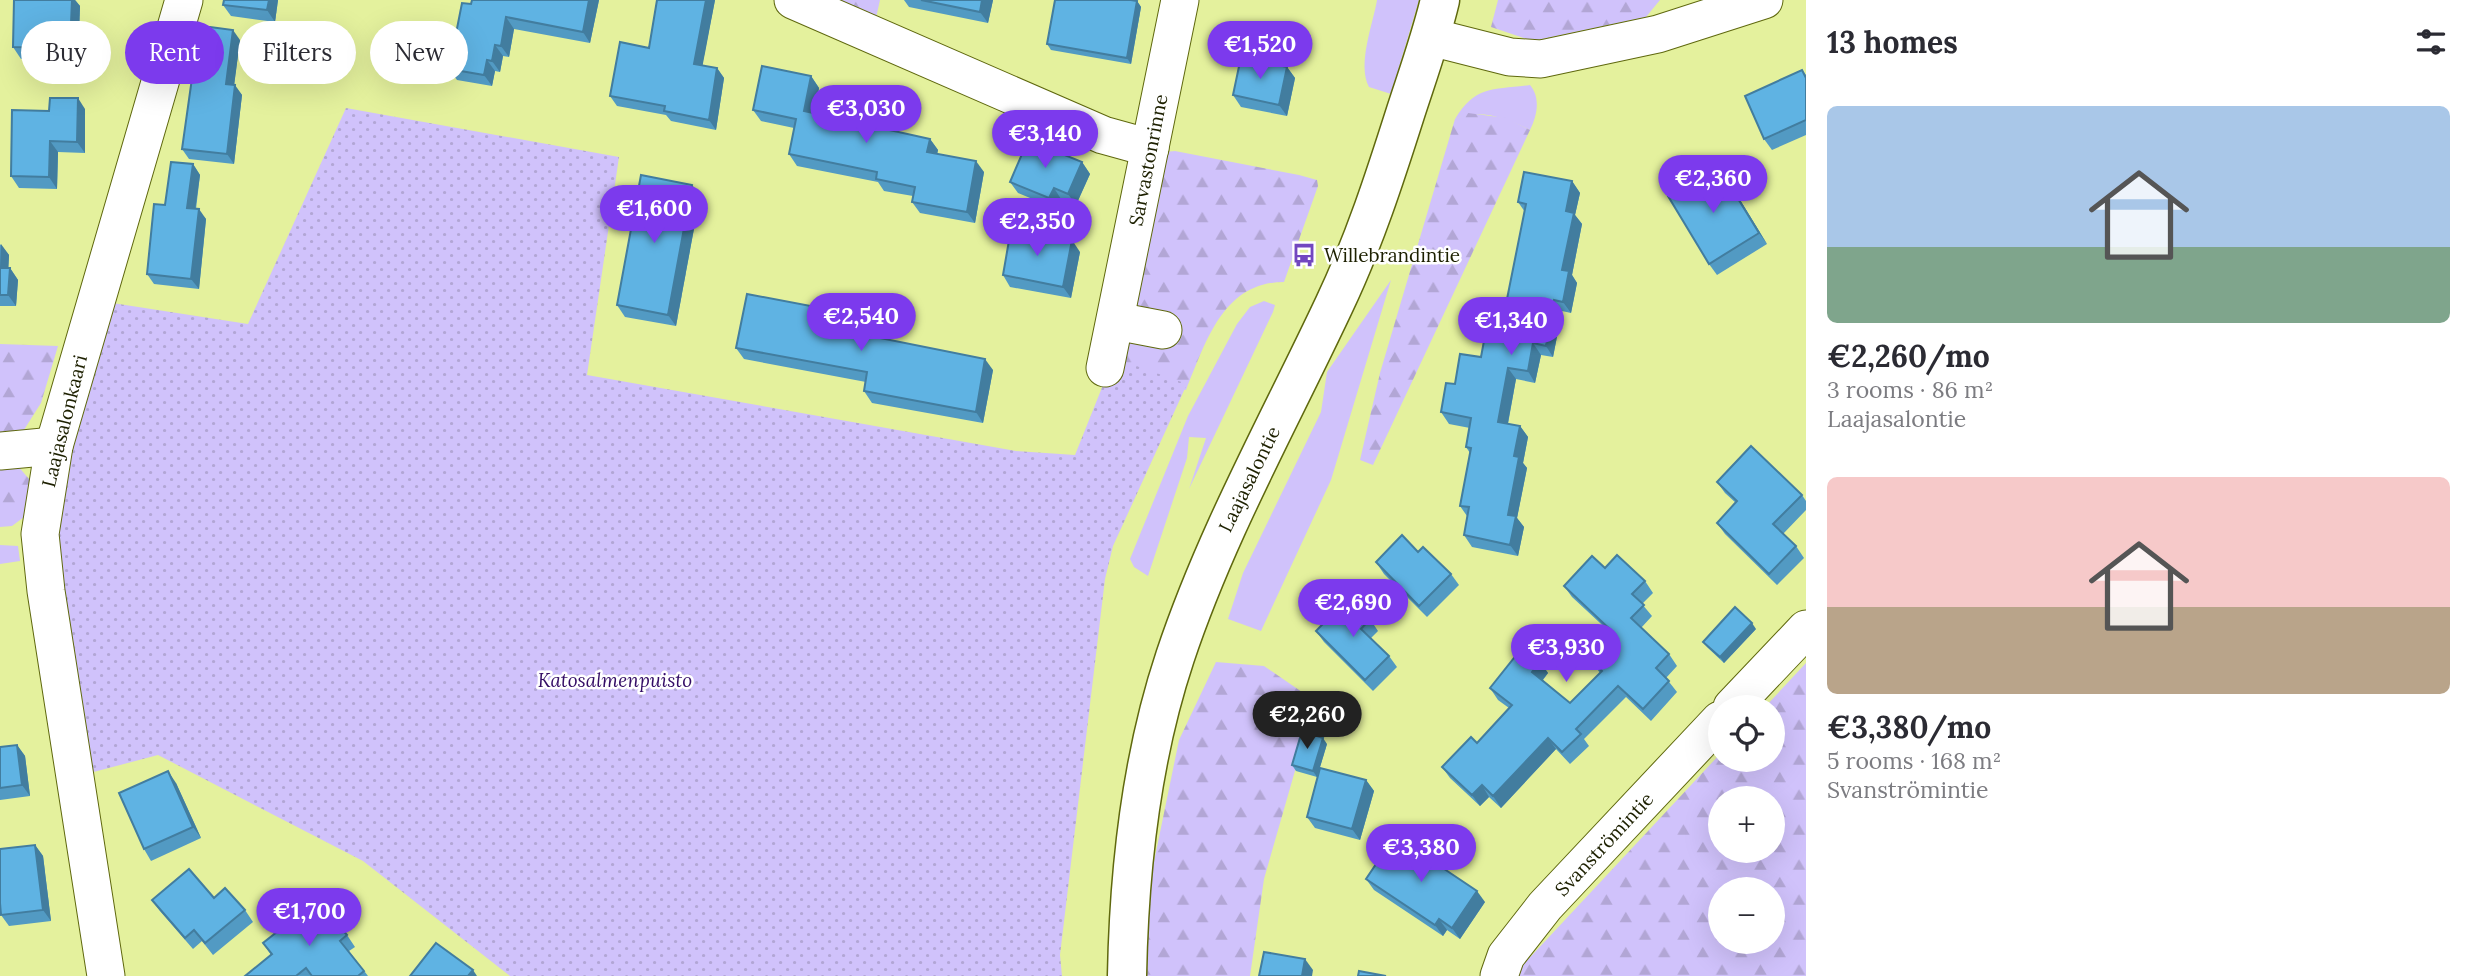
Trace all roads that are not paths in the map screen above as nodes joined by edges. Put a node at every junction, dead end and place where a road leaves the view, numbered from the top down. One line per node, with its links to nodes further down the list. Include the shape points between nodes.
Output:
1 (184, 0): 12 (street, Laajasalonkaari)
2 (793, 0): 8 (street, via 1103,135)
3 (1180, 0): 8 (street, Sarvastonrinne)
4 (1440, 0): 7 (main road, Laajasalontie)
5 (1765, 0): 6 (street)
6 (1691, 11): 7 (street, via 1635,40 1541,59 1510,57)
7 (1431, 37): 18 (main road, Laajasalontie, via 1387,176 1355,258 1227,523 1174,661 1139,819 1128,904)
8 (1150, 148): 9 (street, Sarvastonrinne)
9 (1116, 321): 10 (street); 11 (street, Sarvastonrinne)
10 (1163, 330)
11 (1105, 368)
12 (54, 446): 13 (street); 17 (street, Laajasalonkaari, via 40,534 41,557)
13 (0, 451)
14 (1806, 629): 15 (street)
15 (1743, 695)
16 (1708, 733): 19 (street, Svanströmintie, via 1545,906 1506,956)
17 (106, 976)
18 (1127, 976)
19 (1499, 976)

